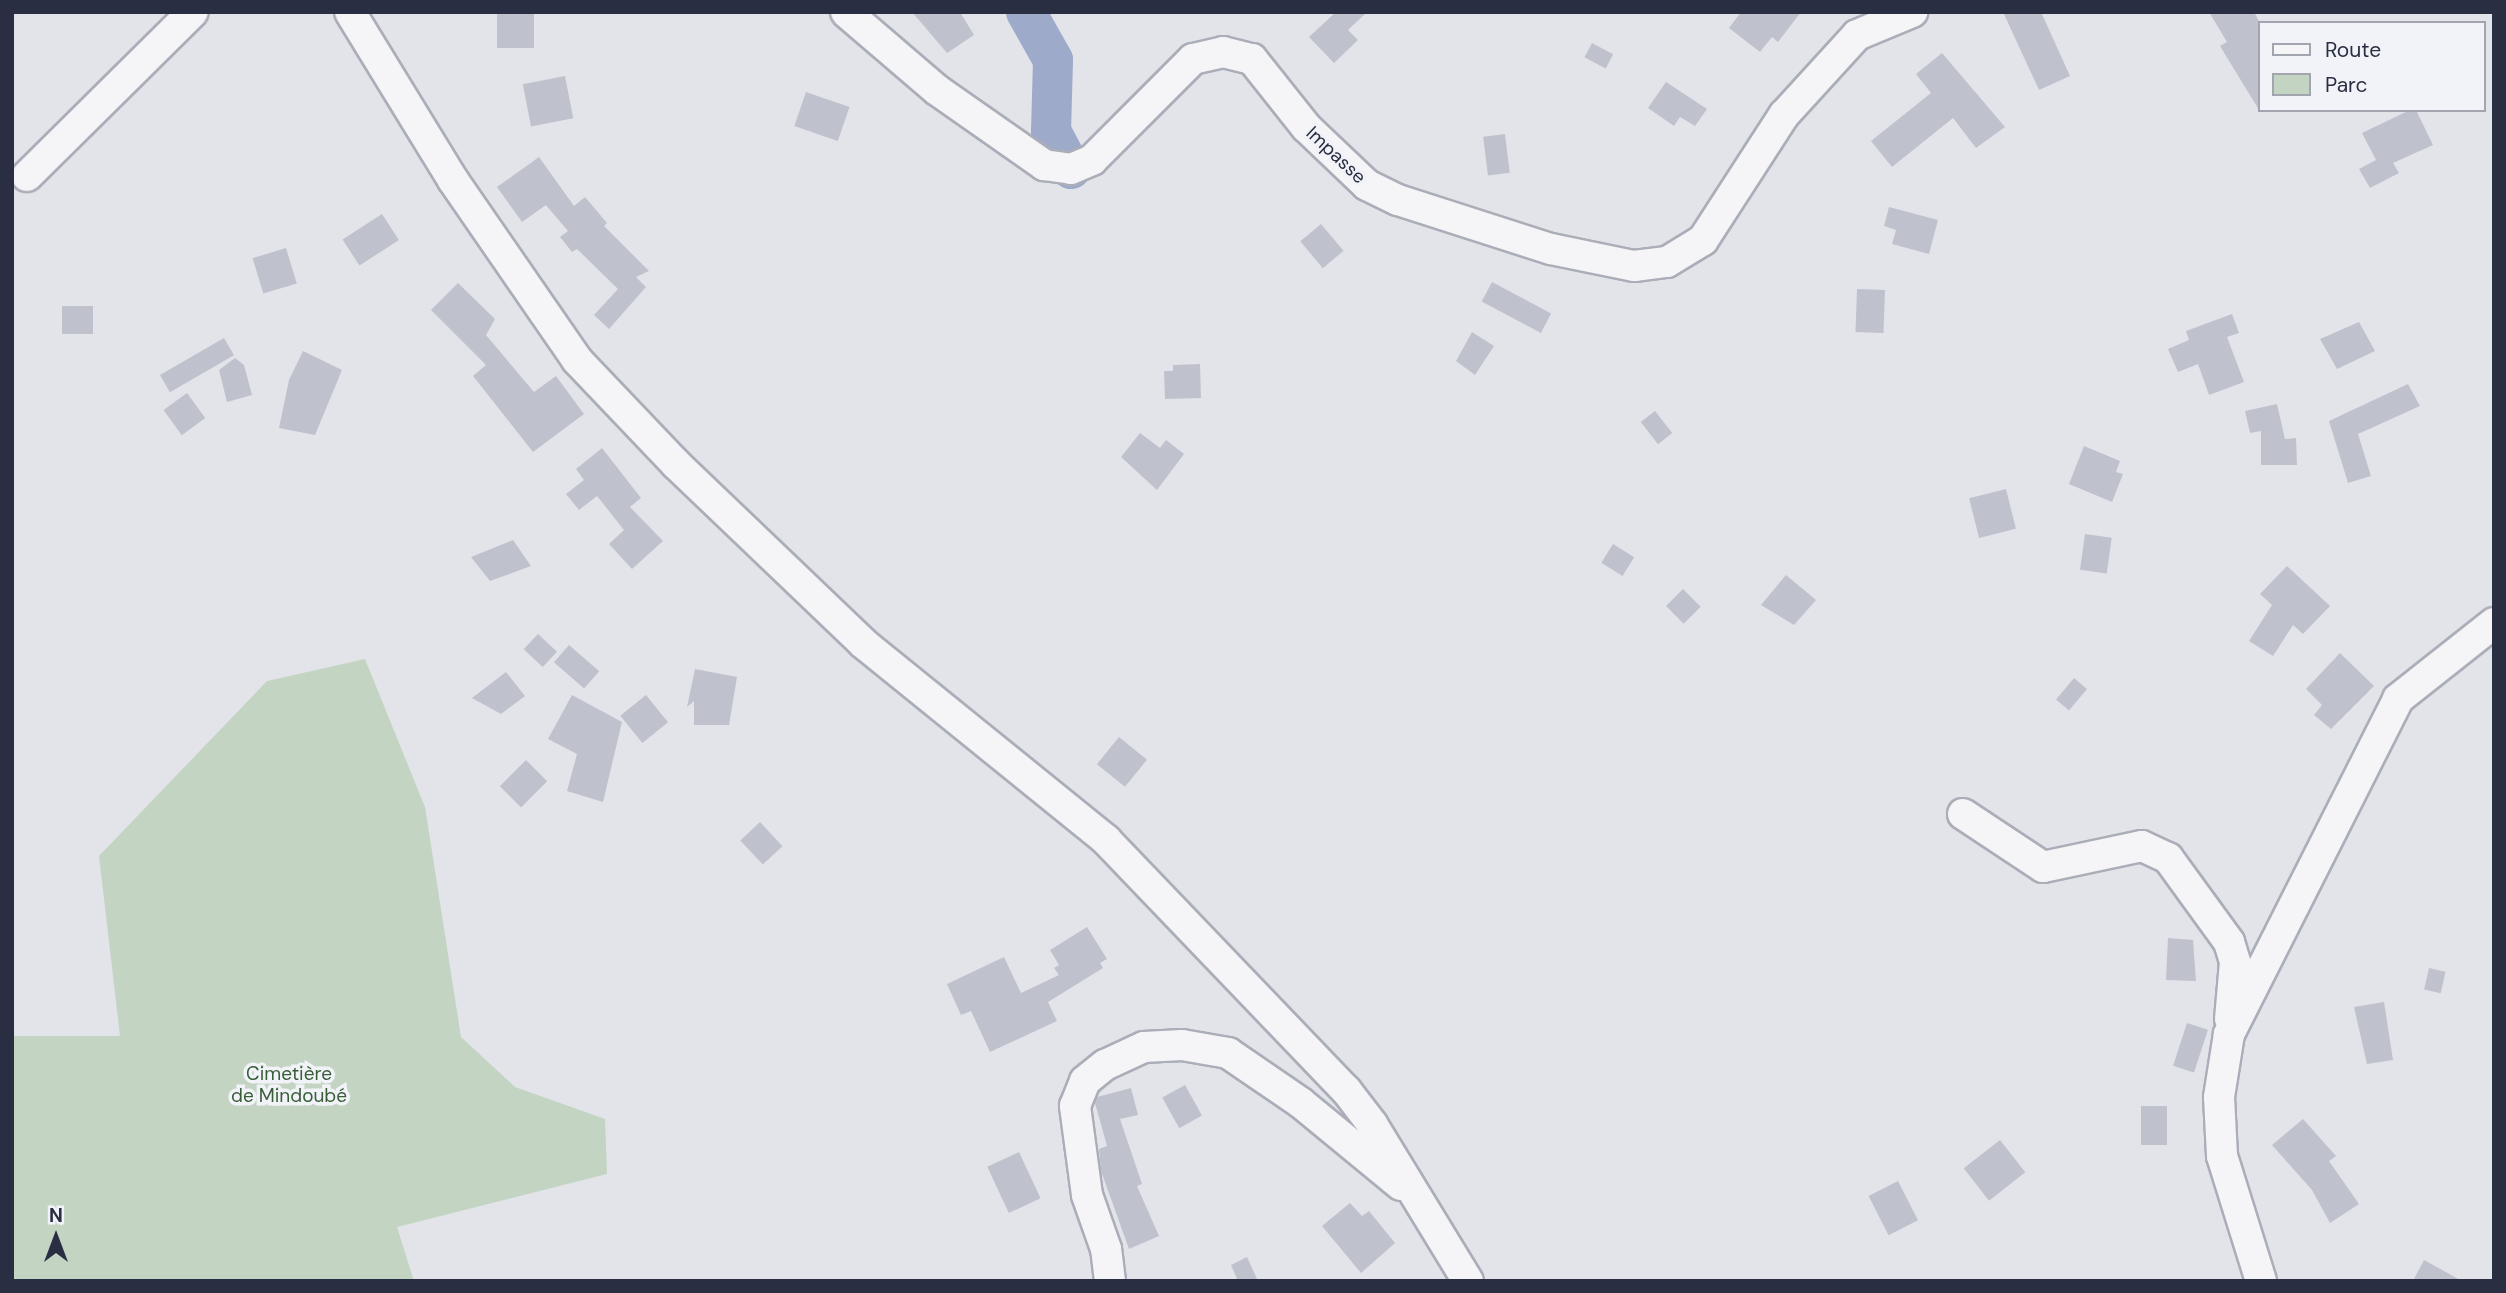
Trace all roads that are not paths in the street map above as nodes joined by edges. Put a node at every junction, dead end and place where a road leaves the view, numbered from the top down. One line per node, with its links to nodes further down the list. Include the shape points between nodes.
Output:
1 (193, 12): 5 (street)
2 (350, 12): 9 (street, via 453,180 577,360 676,464 863,643 1106,840 1346,1090)
3 (846, 12): 4 (street, Impasse, via 937,89 1044,165 1071,169 1092,160 1193,59 1223,52 1252,59 1306,127 1367,186 1551,249 1634,266 1667,262 1703,240 1784,115 1857,36)
4 (1912, 12)
5 (27, 176)
6 (2494, 623): 8 (street, via 2398,699)
7 (1963, 814): 8 (street, via 2043,867 2142,846 2168,858 2229,942 2235,962)
8 (2229, 1034): 12 (street, via 2219,1097 2222,1156)
9 (1418, 1198): 10 (street, via 1301,1103 1228,1053 1182,1045 1144,1048 1105,1065 1085,1081 1074,1105 1087,1195 1106,1249); 11 (street)
10 (1110, 1281)
11 (1468, 1281)
12 (2261, 1281)

